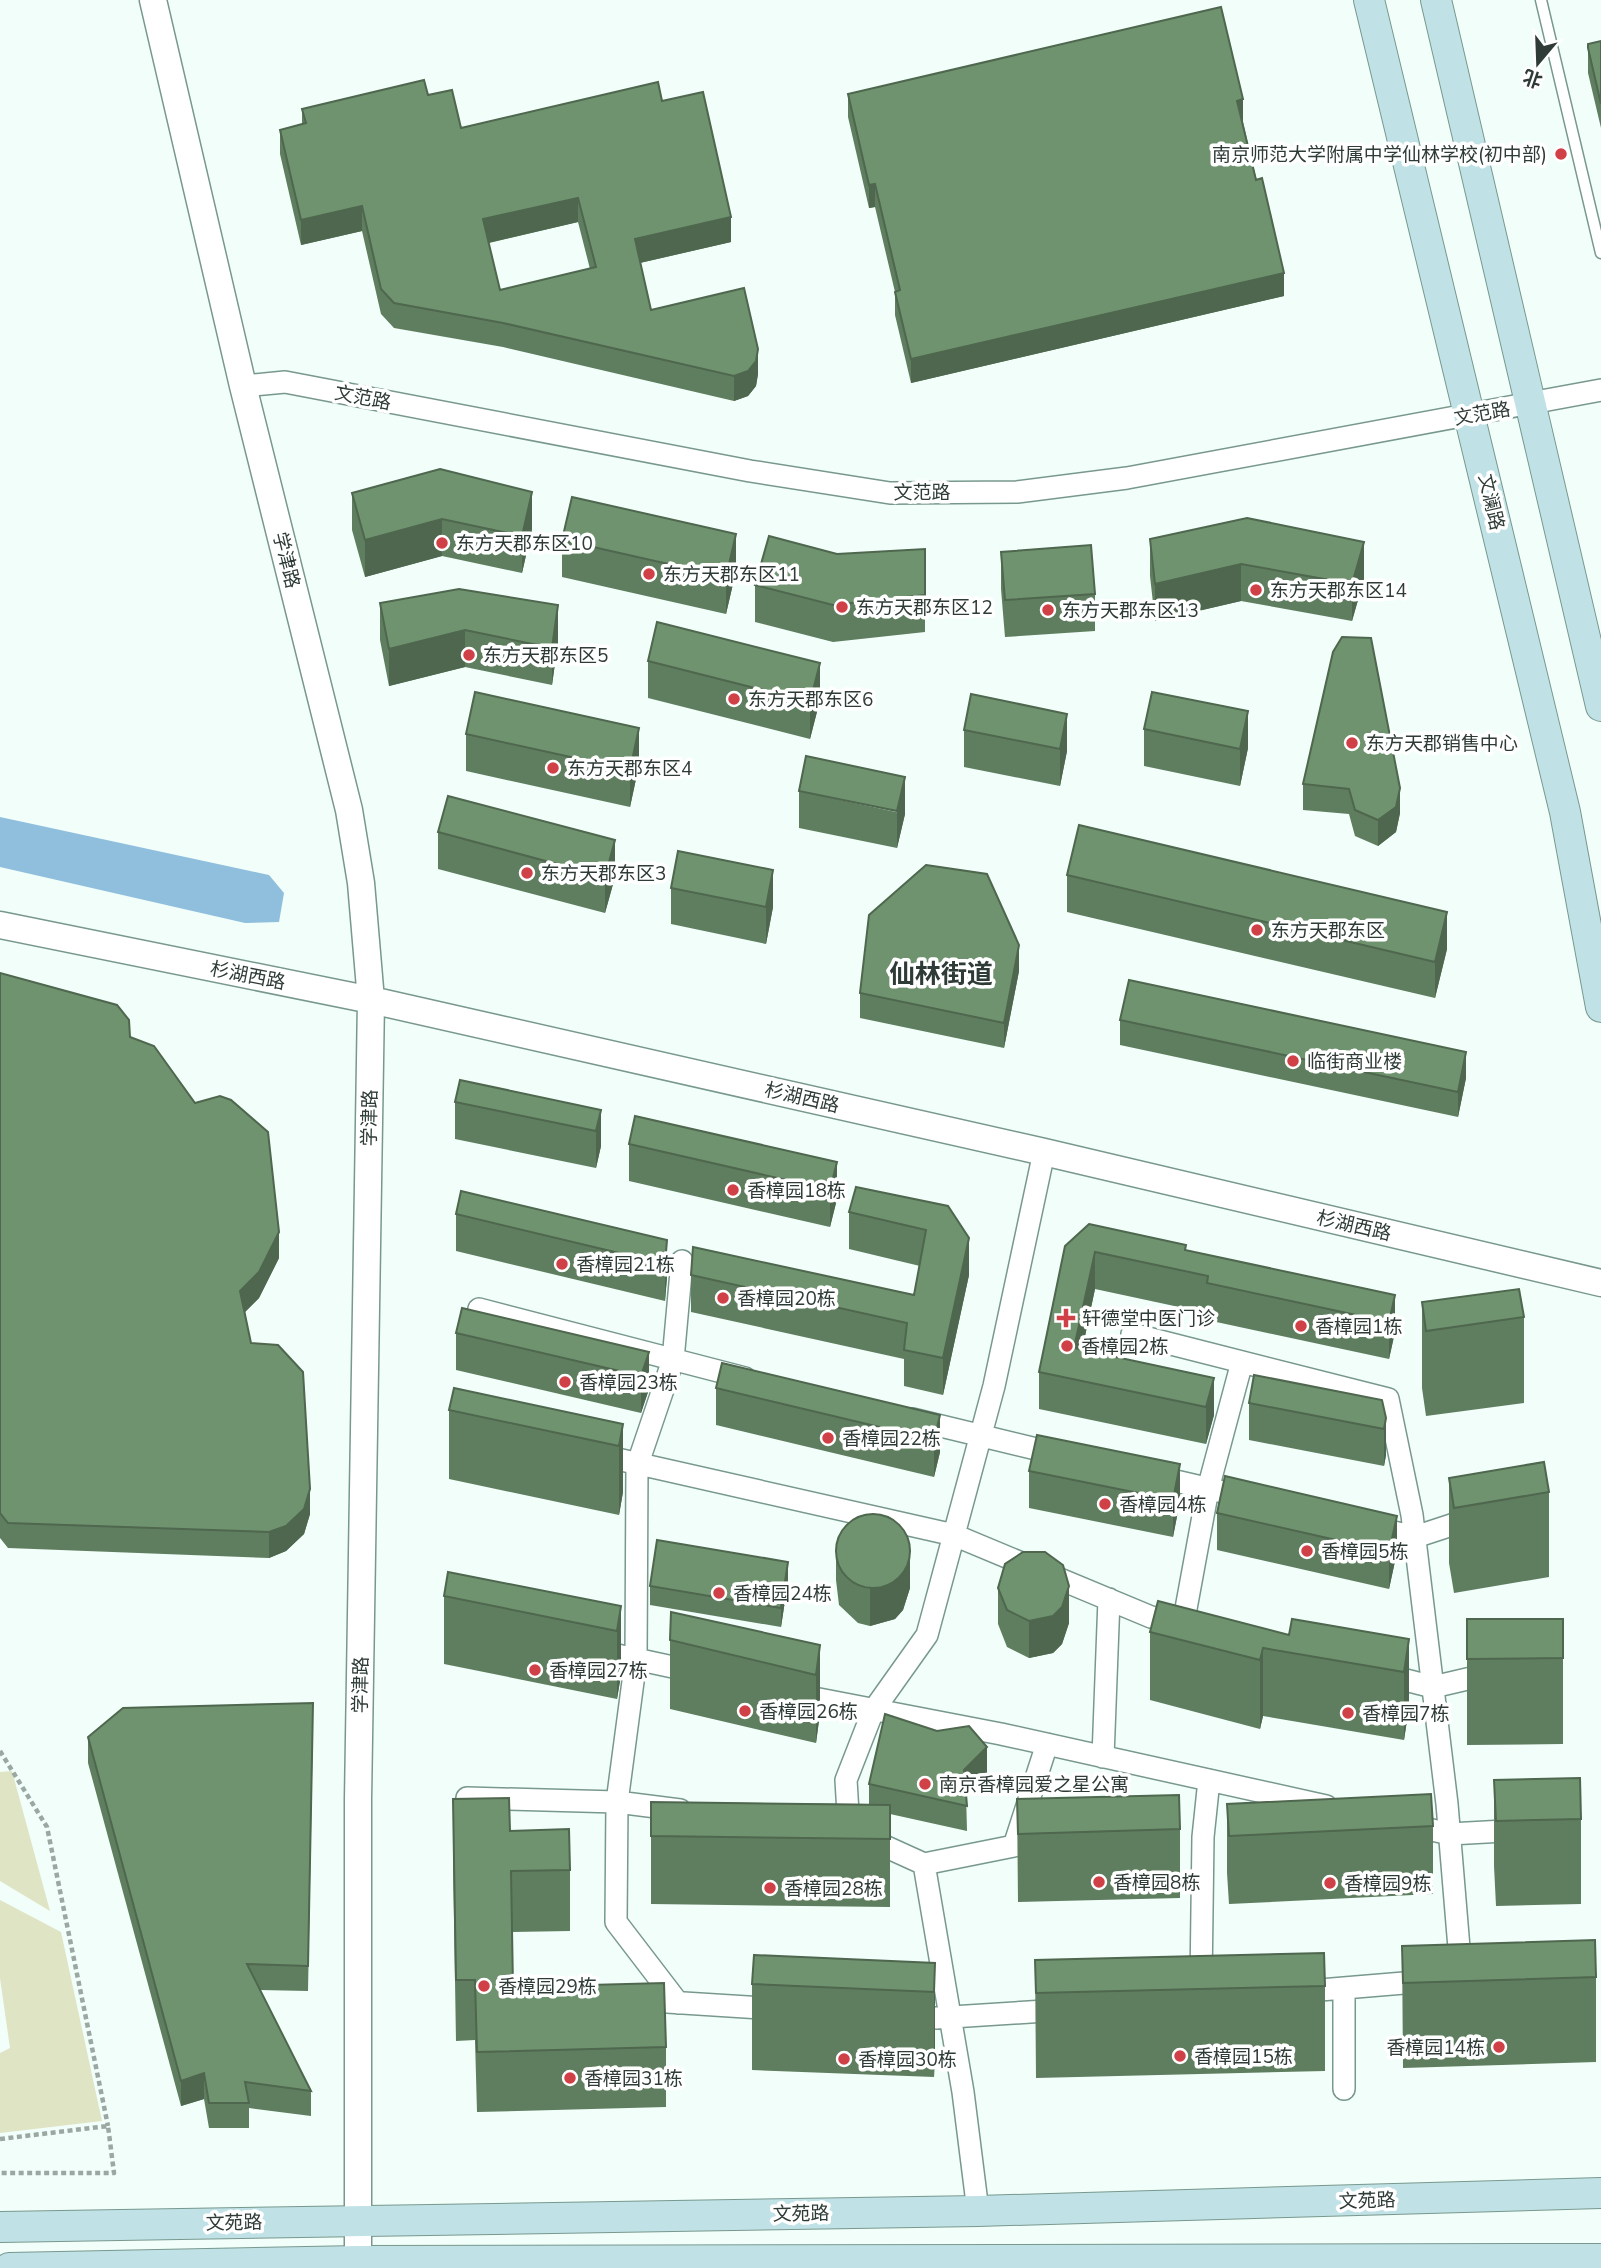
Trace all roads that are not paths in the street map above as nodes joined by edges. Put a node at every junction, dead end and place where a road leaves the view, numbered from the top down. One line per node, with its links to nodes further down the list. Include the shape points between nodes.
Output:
1 (153, 0): 6 (street, 学津路)
2 (1369, 0): 9 (main road, 文澜路)
3 (1436, 0): 8 (main road)
4 (1541, 0): 5 (lane)
5 (1601, 253)
6 (243, 386): 9 (street, 文范路, via 285,382 737,469 890,493 1017,492 1127,478); 12 (street, 学津路, via 349,810 361,883)
7 (1601, 390): 8 (street, 文范路)
8 (1530, 405): 9 (street, 文范路); 10 (main road)
9 (1471, 415): 13 (main road, 文澜路, via 1565,812)
10 (1601, 706)
11 (0, 925): 12 (street, 杉湖西路)
12 (370, 1000): 14 (street, 杉湖西路); 74 (street, 学津路, via 358,1800)
13 (1601, 1007)
14 (1045, 1152): 18 (street, 杉湖西路); 25 (street)
15 (656, 1253): 16 (street)
16 (682, 1261): 17 (street); 21 (street)
17 (709, 1266)
18 (1601, 1283)
19 (479, 1309): 21 (street)
20 (1132, 1334): 22 (street)
21 (673, 1360): 23 (street); 28 (street)
22 (1242, 1362): 30 (street); 35 (street, via 1388,1399)
23 (766, 1383)
24 (887, 1413): 25 (street)
25 (981, 1436): 27 (street); 34 (street)
26 (573, 1448): 28 (street)
27 (1087, 1461)
28 (637, 1466): 34 (street); 40 (street)
29 (1128, 1470): 30 (street)
30 (1208, 1489): 31 (street); 37 (street)
31 (1273, 1504)
32 (1491, 1513): 35 (street)
33 (1350, 1522): 35 (street)
34 (954, 1535): 36 (street); 46 (street, via 927,1635)
35 (1415, 1536): 44 (street)
36 (1109, 1599): 37 (street); 48 (street)
37 (1183, 1625): 38 (street)
38 (1210, 1631)
39 (571, 1645): 40 (street)
40 (636, 1659): 43 (street); 51 (street)
41 (1511, 1669): 44 (street)
42 (1367, 1671): 44 (street)
43 (715, 1676)
44 (1433, 1687): 58 (street)
45 (767, 1688): 46 (street)
46 (873, 1711): 47 (street); 57 (street, via 846,1780)
47 (1047, 1744): 48 (street); 59 (street, via 1014,1846)
48 (1103, 1757): 49 (street)
49 (1209, 1780): 52 (street); 64 (street, via 1202,1838)
50 (467, 1798): 51 (street)
51 (617, 1802): 53 (street); 66 (street, via 616,1922)
52 (1343, 1810)
53 (699, 1812)
54 (1383, 1819): 58 (street)
55 (822, 1827): 57 (street)
56 (1546, 1829): 58 (street)
57 (849, 1830): 59 (street)
58 (1450, 1834): 61 (street)
59 (924, 1864): 70 (street)
60 (1486, 1976): 61 (street)
61 (1461, 1977): 62 (street)
62 (1344, 1989): 63 (street); 71 (street)
63 (1279, 1993)
64 (1201, 1998)
65 (612, 1999): 66 (street)
66 (678, 2003): 68 (street)
67 (1076, 2008): 70 (street)
68 (800, 2010)
69 (910, 2016): 70 (street)
70 (951, 2019): 73 (street)
71 (1344, 2089)
72 (1601, 2193): 73 (main road, 文苑路)
73 (978, 2211): 74 (main road, 文苑路)
74 (359, 2220): 75 (main road, 文苑路); 77 (street, 学津路)
75 (0, 2227)
76 (1601, 2259): 77 (main road)
77 (358, 2261): 78 (main road)
78 (9, 2268)

